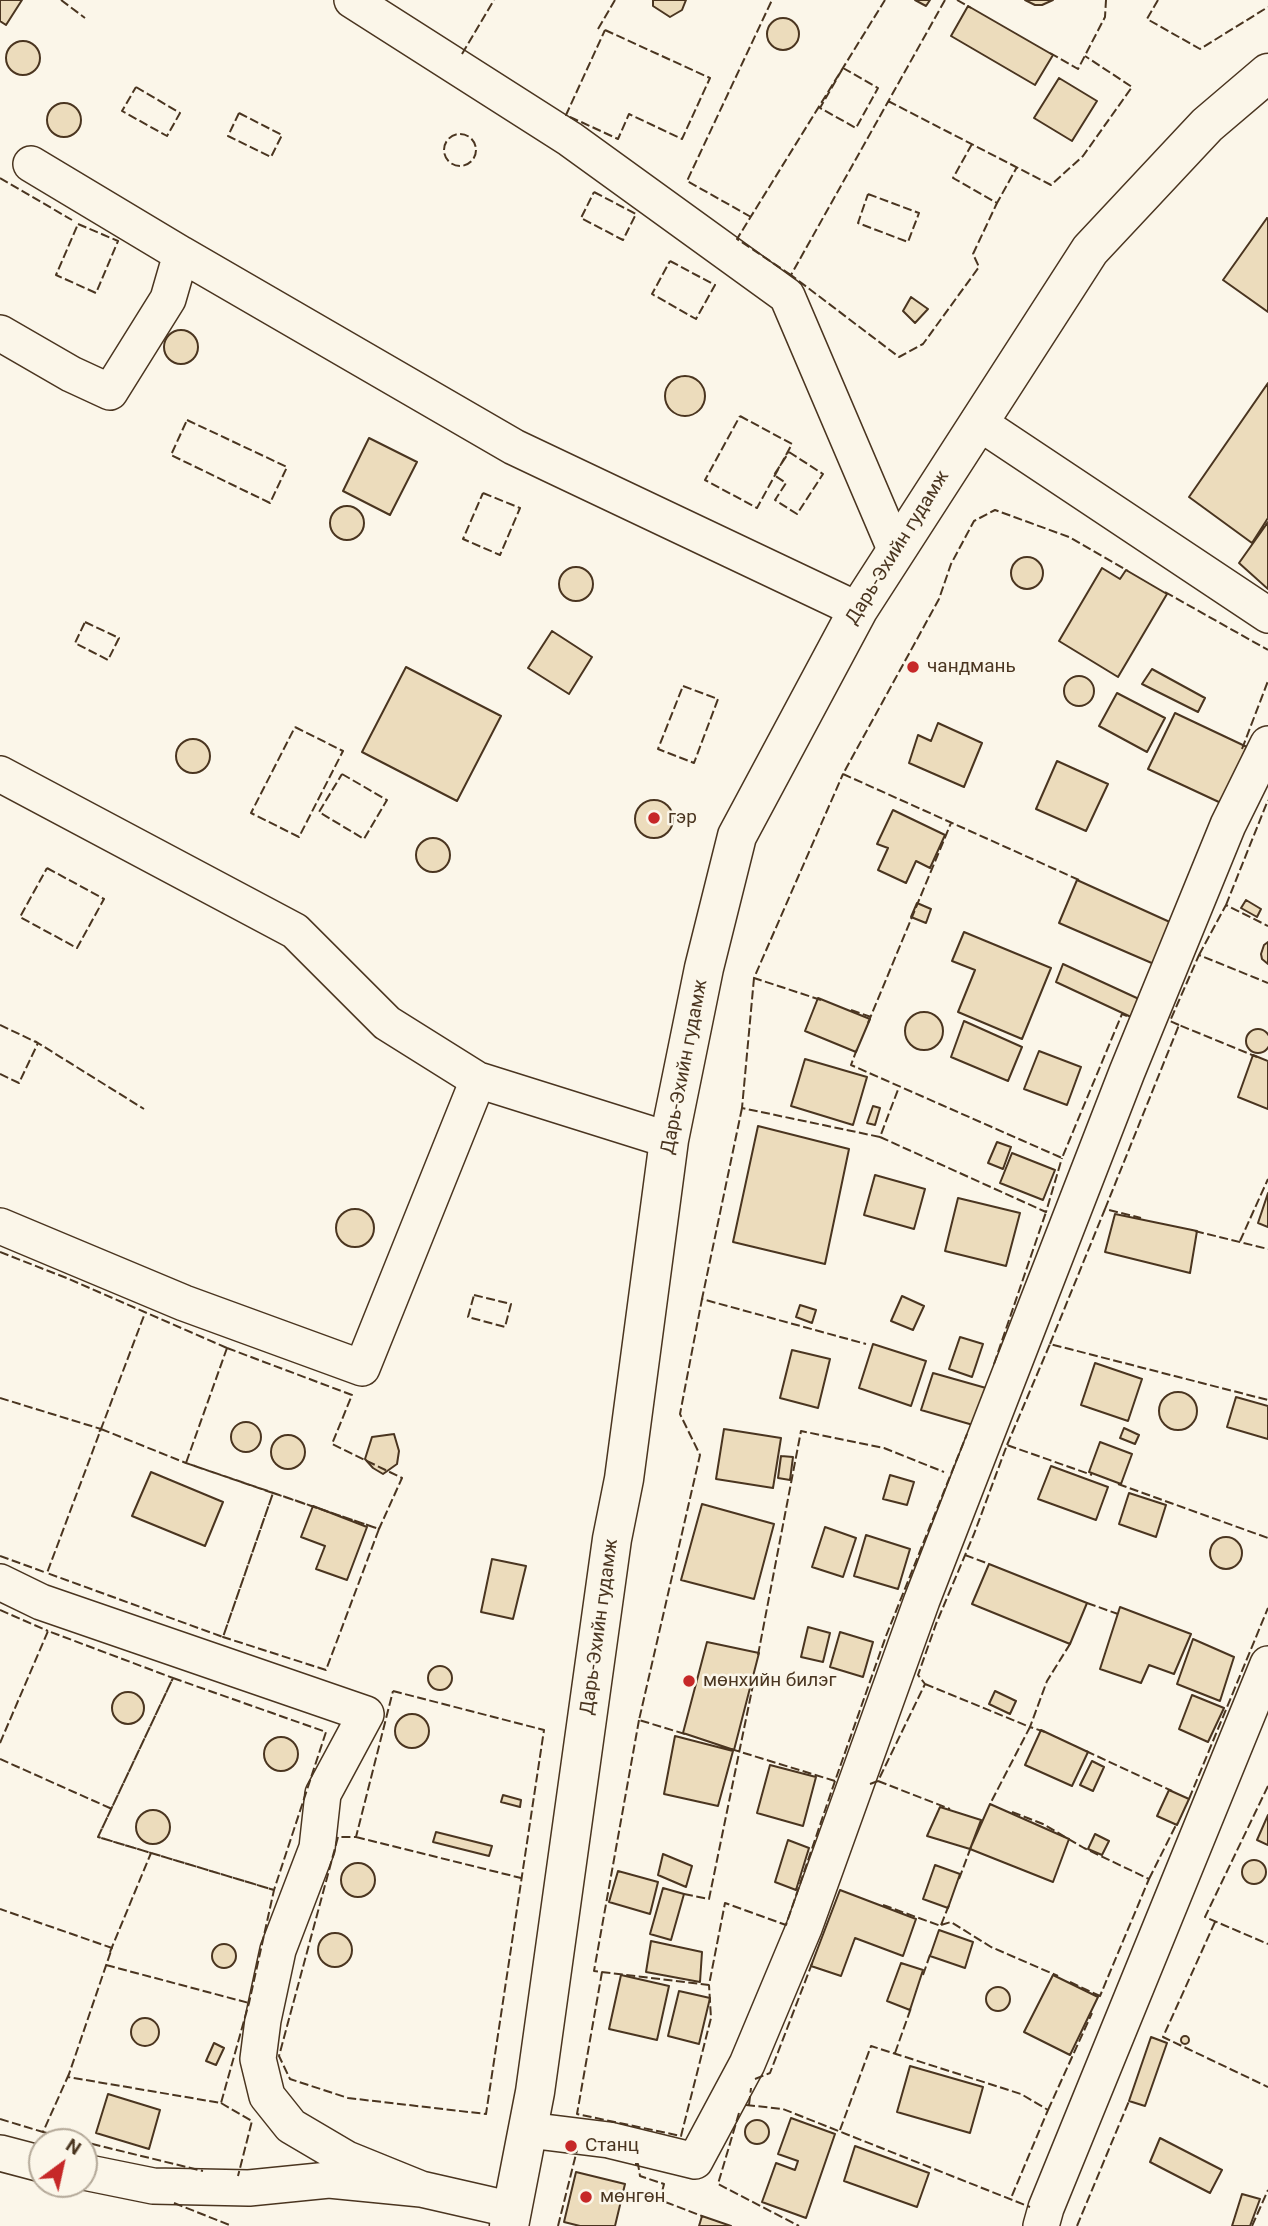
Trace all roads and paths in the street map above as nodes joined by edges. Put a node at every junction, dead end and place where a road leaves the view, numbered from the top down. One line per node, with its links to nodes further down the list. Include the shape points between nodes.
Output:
1 (352, 0): 7 (street, via 570,138 787,296)
2 (1268, 73): 6 (main road, Дарь-Эхийн гудамж, via 1207,125 1090,250)
3 (31, 164): 4 (street)
4 (181, 254): 5 (street, via 168,299 110,392); 8 (street, via 514,447)
5 (0, 333)
6 (978, 422): 7 (main road, Дарь-Эхийн гудамж); 9 (street)
7 (895, 549): 8 (main road, Дарь-Эхийн гудамж)
8 (858, 610): 13 (main road, Дарь-Эхийн гудамж, via 737,836)
9 (1268, 615)
10 (1268, 744): 17 (street, via 1228,825 1127,1072 922,1600 804,1928 740,2076 695,2161 609,2140)
11 (0, 774): 12 (street, via 295,931 387,1023)
12 (478, 1080): 13 (street); 14 (street, via 362,1368 184,1303)
13 (669, 1140): 17 (main road, Дарь-Эхийн гудамж)
14 (0, 1226)
15 (0, 1582): 21 (street, via 41,1602 366,1714 323,1794 317,1848 278,1950 258,2059 267,2096 291,2126 347,2159)
16 (1268, 1664): 23 (street)
17 (528, 2130): 22 (main road, Дарь-Эхийн гудамж)
18 (0, 2153): 19 (street)
19 (28, 2162)
20 (98, 2175): 21 (street, via 153,2186 249,2188 329,2180)
21 (421, 2189): 22 (street)
22 (511, 2218)
23 (1041, 2226)

